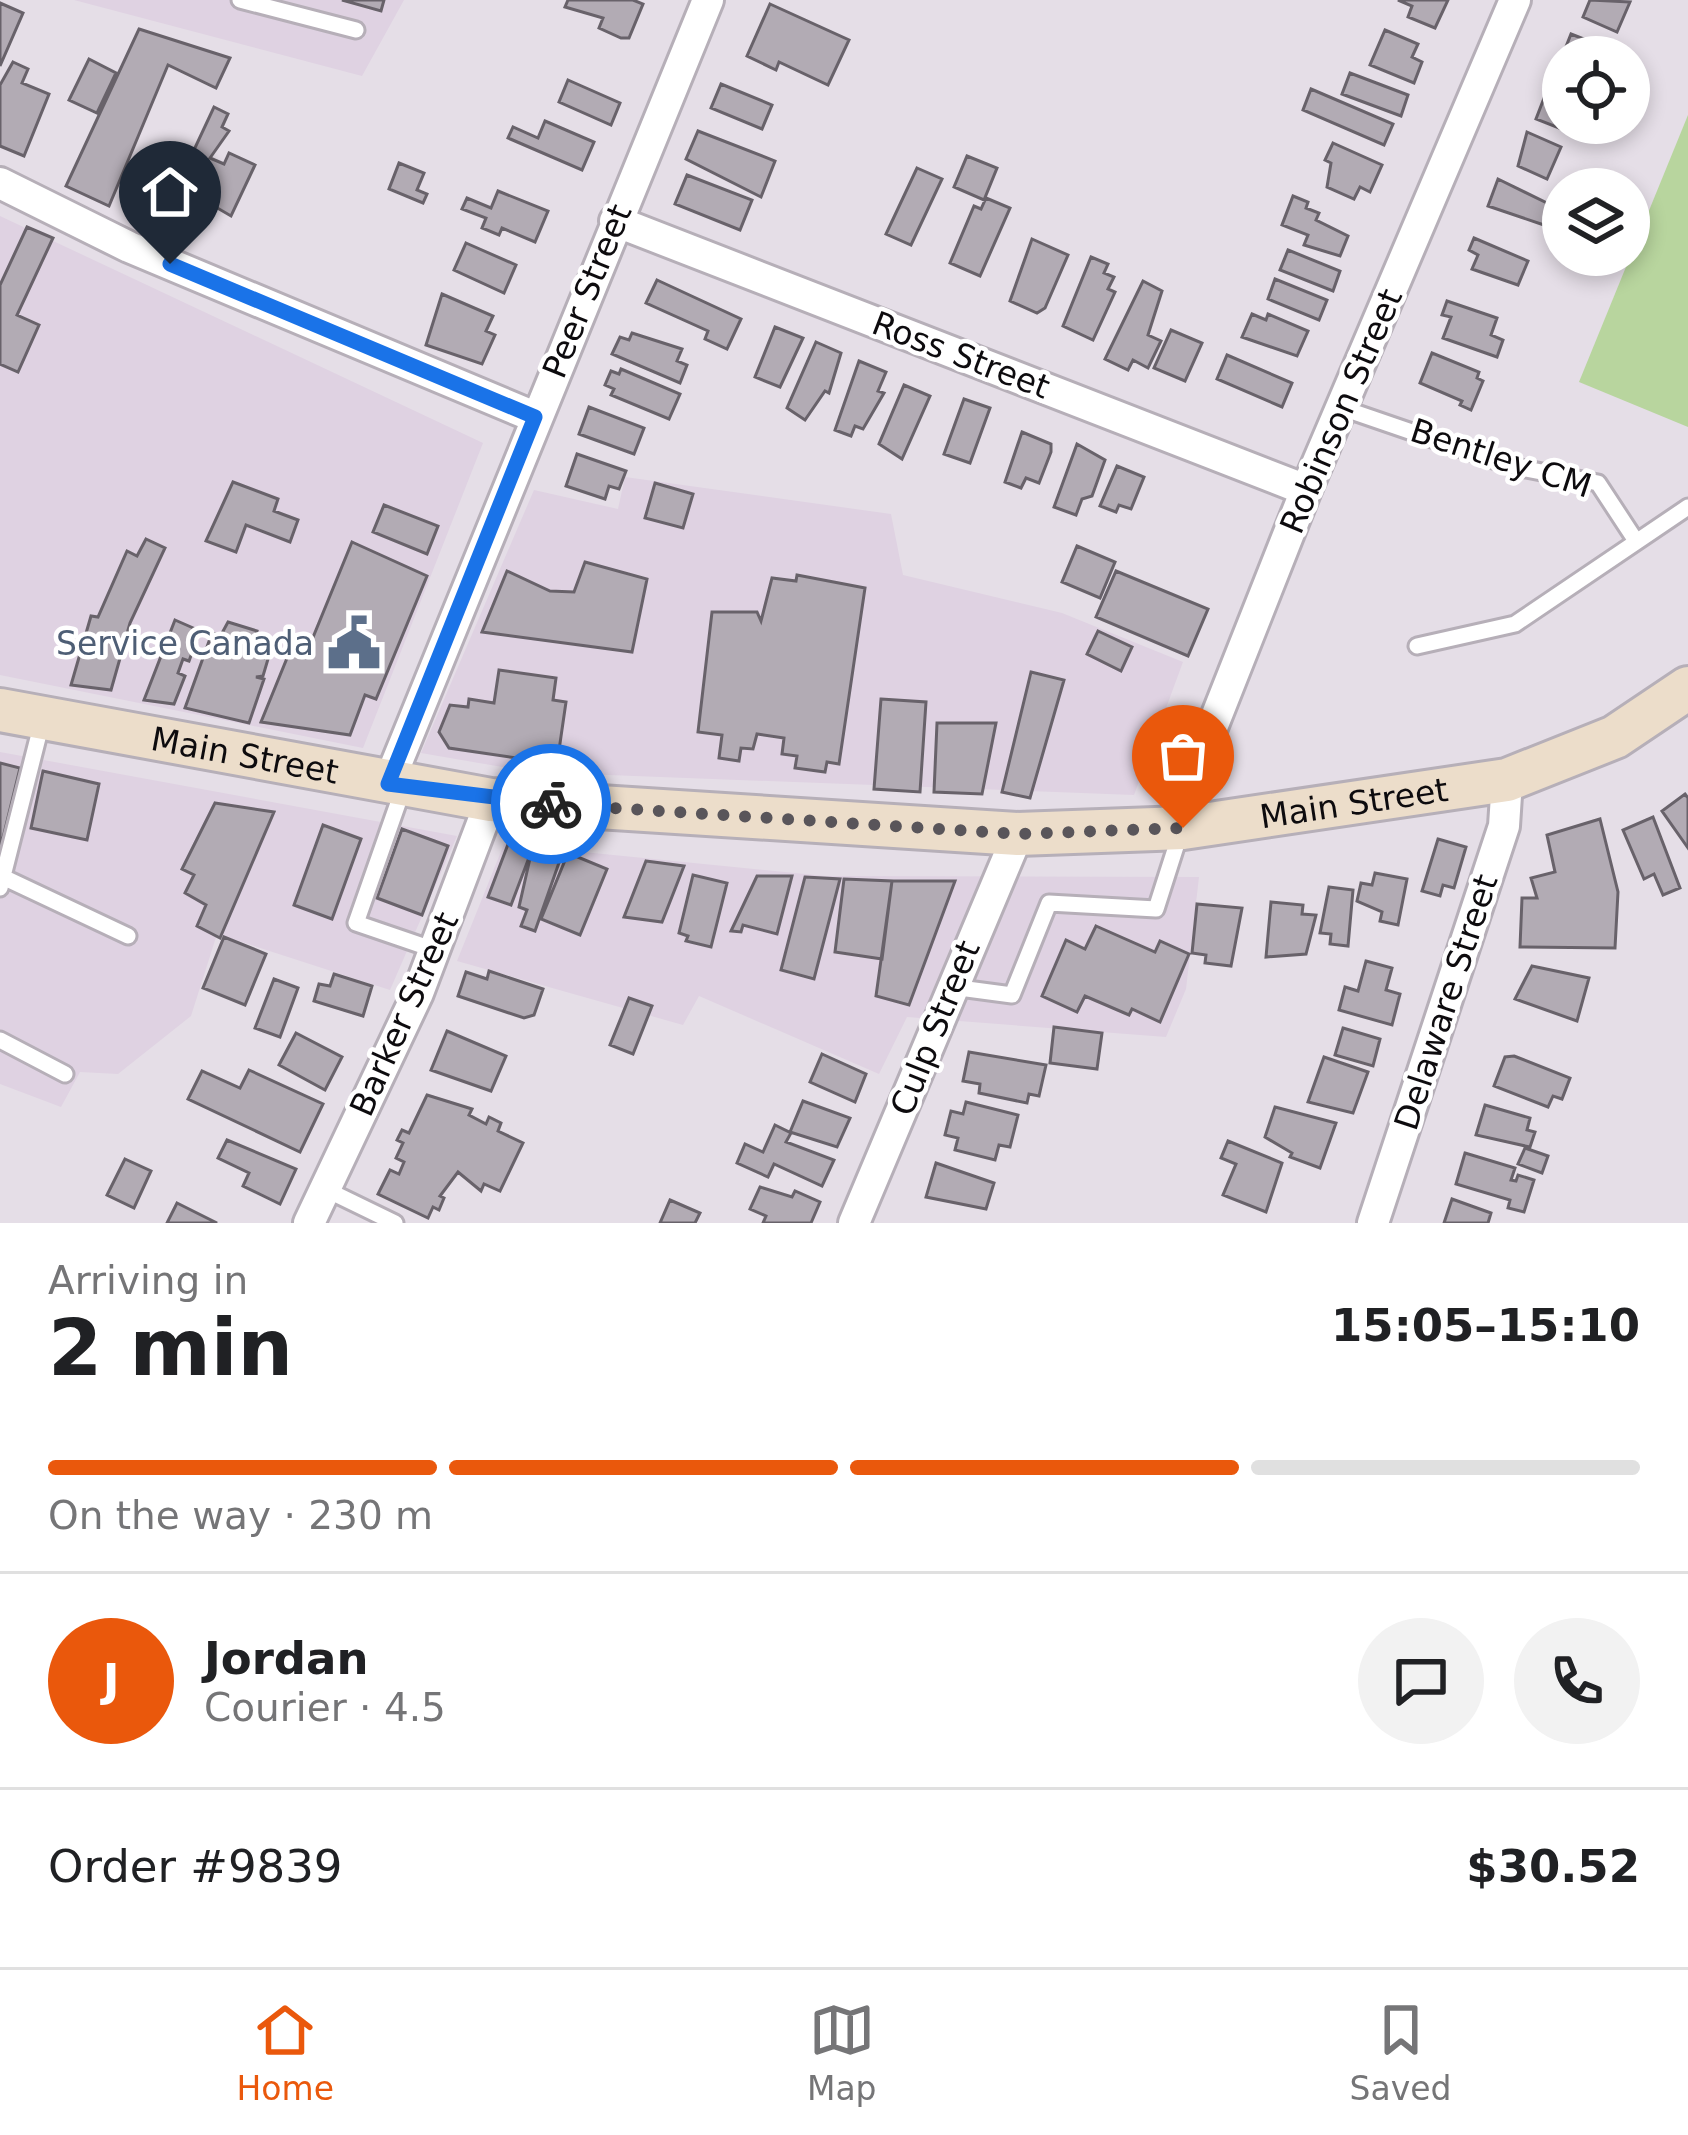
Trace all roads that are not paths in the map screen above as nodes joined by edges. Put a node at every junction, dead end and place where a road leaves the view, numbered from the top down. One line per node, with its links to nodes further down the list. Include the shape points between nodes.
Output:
1 (240, 0): 4 (lane)
2 (708, 0): 6 (street, Peer Street)
3 (1515, 0): 7 (street, Robinson Street)
4 (356, 30)
5 (0, 183): 8 (street, via 129,247)
6 (615, 221): 8 (street, Peer Street); 9 (street, Ross Street)
7 (1342, 408): 9 (street, Robinson Street); 11 (lane, Bentley CM, via 1510,466 1598,483)
8 (535, 417): 17 (street, Peer Street)
9 (1306, 490): 19 (street, Robinson Street, via 1192,778)
10 (1688, 507): 11 (lane)
11 (1636, 541): 12 (lane, via 1515,624)
12 (1417, 646)
13 (1688, 688): 16 (street, Main Street, via 1615,737)
14 (0, 710): 15 (street, Main Street)
15 (43, 718): 17 (street, Main Street); 21 (lane)
16 (1507, 780): 19 (street, Main Street); 31 (street, Delaware Street, via 1504,826)
17 (396, 785): 18 (street, Main Street); 23 (lane, via 356,922)
18 (491, 800): 20 (street, Main Street); 23 (street, Barker Street)
19 (1183, 828): 20 (street, Main Street); 24 (lane, via 1156,909 1049,903 1012,994)
20 (1018, 834): 24 (street, Culp Street)
21 (1, 883): 22 (lane)
22 (128, 936)
23 (435, 950): 27 (street, Barker Street)
24 (952, 987): 30 (street, Culp Street)
25 (0, 1040): 26 (lane)
26 (65, 1073)
27 (325, 1189): 28 (street, Barker Street); 29 (lane)
28 (309, 1223)
29 (395, 1223)
30 (854, 1223)
31 (1373, 1223)

